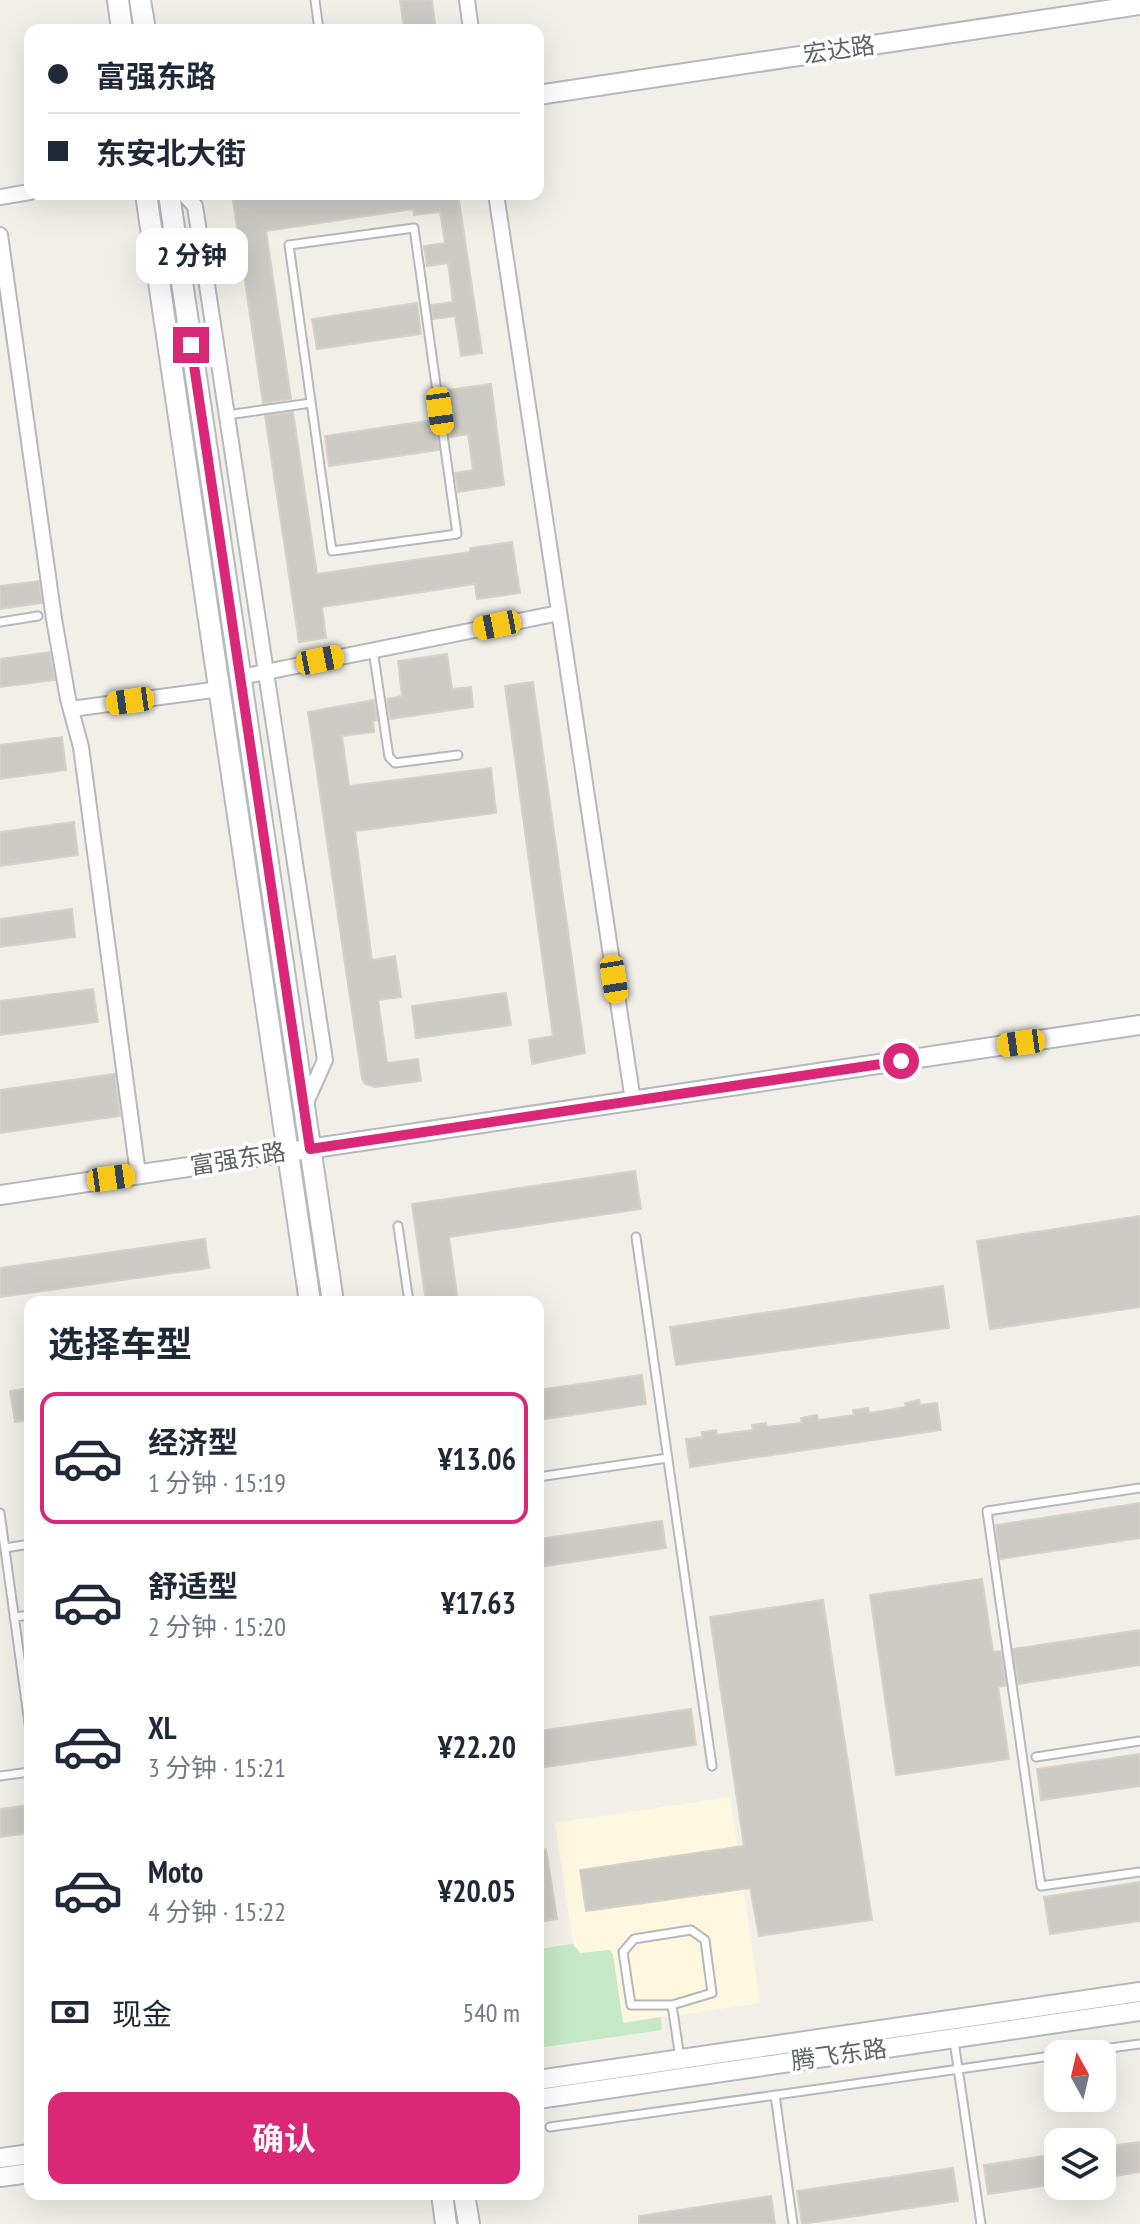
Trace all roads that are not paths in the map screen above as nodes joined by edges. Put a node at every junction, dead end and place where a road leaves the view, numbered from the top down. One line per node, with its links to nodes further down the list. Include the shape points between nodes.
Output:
1 (118, 0): 7 (main road)
2 (140, 0): 8 (main road)
3 (315, 0): 9 (lane)
4 (467, 0): 10 (street)
5 (1140, 5): 6 (street, 宏达路)
6 (1087, 6): 11 (street, 宏达路)
7 (121, 24)
8 (144, 24)
9 (318, 24)
10 (470, 24)
11 (544, 94)
12 (24, 193): 13 (street)
13 (0, 197)
14 (147, 200): 27 (main road)
15 (170, 200): 26 (main road)
16 (190, 200): 20 (street, via 195,206)
17 (497, 200): 21 (street)
18 (0, 235): 28 (street)
19 (311, 403): 19 (lane, via 332,551 457,534 414,228 289,245); 20 (lane)
20 (227, 415): 25 (street)
21 (559, 613): 24 (street); 31 (street)
22 (38, 616): 23 (lane)
23 (0, 622)
24 (373, 650): 25 (street); 29 (lane, via 389,757 395,763)
25 (266, 671): 26 (street); 32 (street, via 325,1060)
26 (241, 677): 32 (main road)
27 (220, 689): 28 (street); 34 (main road)
28 (71, 709): 35 (street, via 81,747)
29 (458, 755)
30 (1140, 1025): 31 (street, 富强东路)
31 (633, 1101): 33 (street, 富强东路)
32 (304, 1108): 33 (main road)
33 (310, 1149): 34 (street, 富强东路); 40 (main road)
34 (288, 1152): 35 (street, 富强东路); 39 (main road)
35 (138, 1174): 36 (street, 富强东路)
36 (0, 1195)
37 (398, 1226): 41 (lane)
38 (636, 1237): 42 (lane)
39 (309, 1296)
40 (332, 1296)
41 (408, 1296)
42 (668, 1458): 43 (lane); 53 (lane)
43 (544, 1476)
44 (1140, 1488): 56 (lane, via 987,1511 1041,1886)
45 (0, 1513): 47 (lane)
46 (24, 1545): 47 (lane)
47 (5, 1548): 49 (lane)
48 (24, 1616): 49 (lane)
49 (14, 1617): 50 (lane)
50 (24, 1688)
51 (1140, 1741): 52 (lane)
52 (1036, 1757)
53 (712, 1766)
54 (24, 1773): 55 (lane)
55 (0, 1776)
56 (1140, 1872)
57 (1140, 1992): 64 (street, 腾飞东路)
58 (672, 2005): 58 (lane, via 631,2005 623,1952 634,1939 691,1930 705,1940 712,1993); 64 (lane)
59 (1140, 2011): 60 (street, 腾飞东路)
60 (954, 2038): 65 (lane); 68 (street, 腾飞东路)
61 (1140, 2044): 62 (lane)
62 (1116, 2047)
63 (1044, 2057): 65 (lane)
64 (680, 2059): 66 (street, 腾飞东路)
65 (959, 2069): 67 (lane); 79 (lane)
66 (544, 2079)
67 (775, 2095): 69 (lane); 78 (lane)
68 (544, 2098)
69 (550, 2127)
70 (24, 2155): 71 (street)
71 (0, 2158)
72 (24, 2174): 73 (street)
73 (0, 2177)
74 (443, 2200): 76 (main road)
75 (465, 2200): 77 (main road)
76 (446, 2224)
77 (469, 2224)
78 (793, 2224)
79 (981, 2224)

